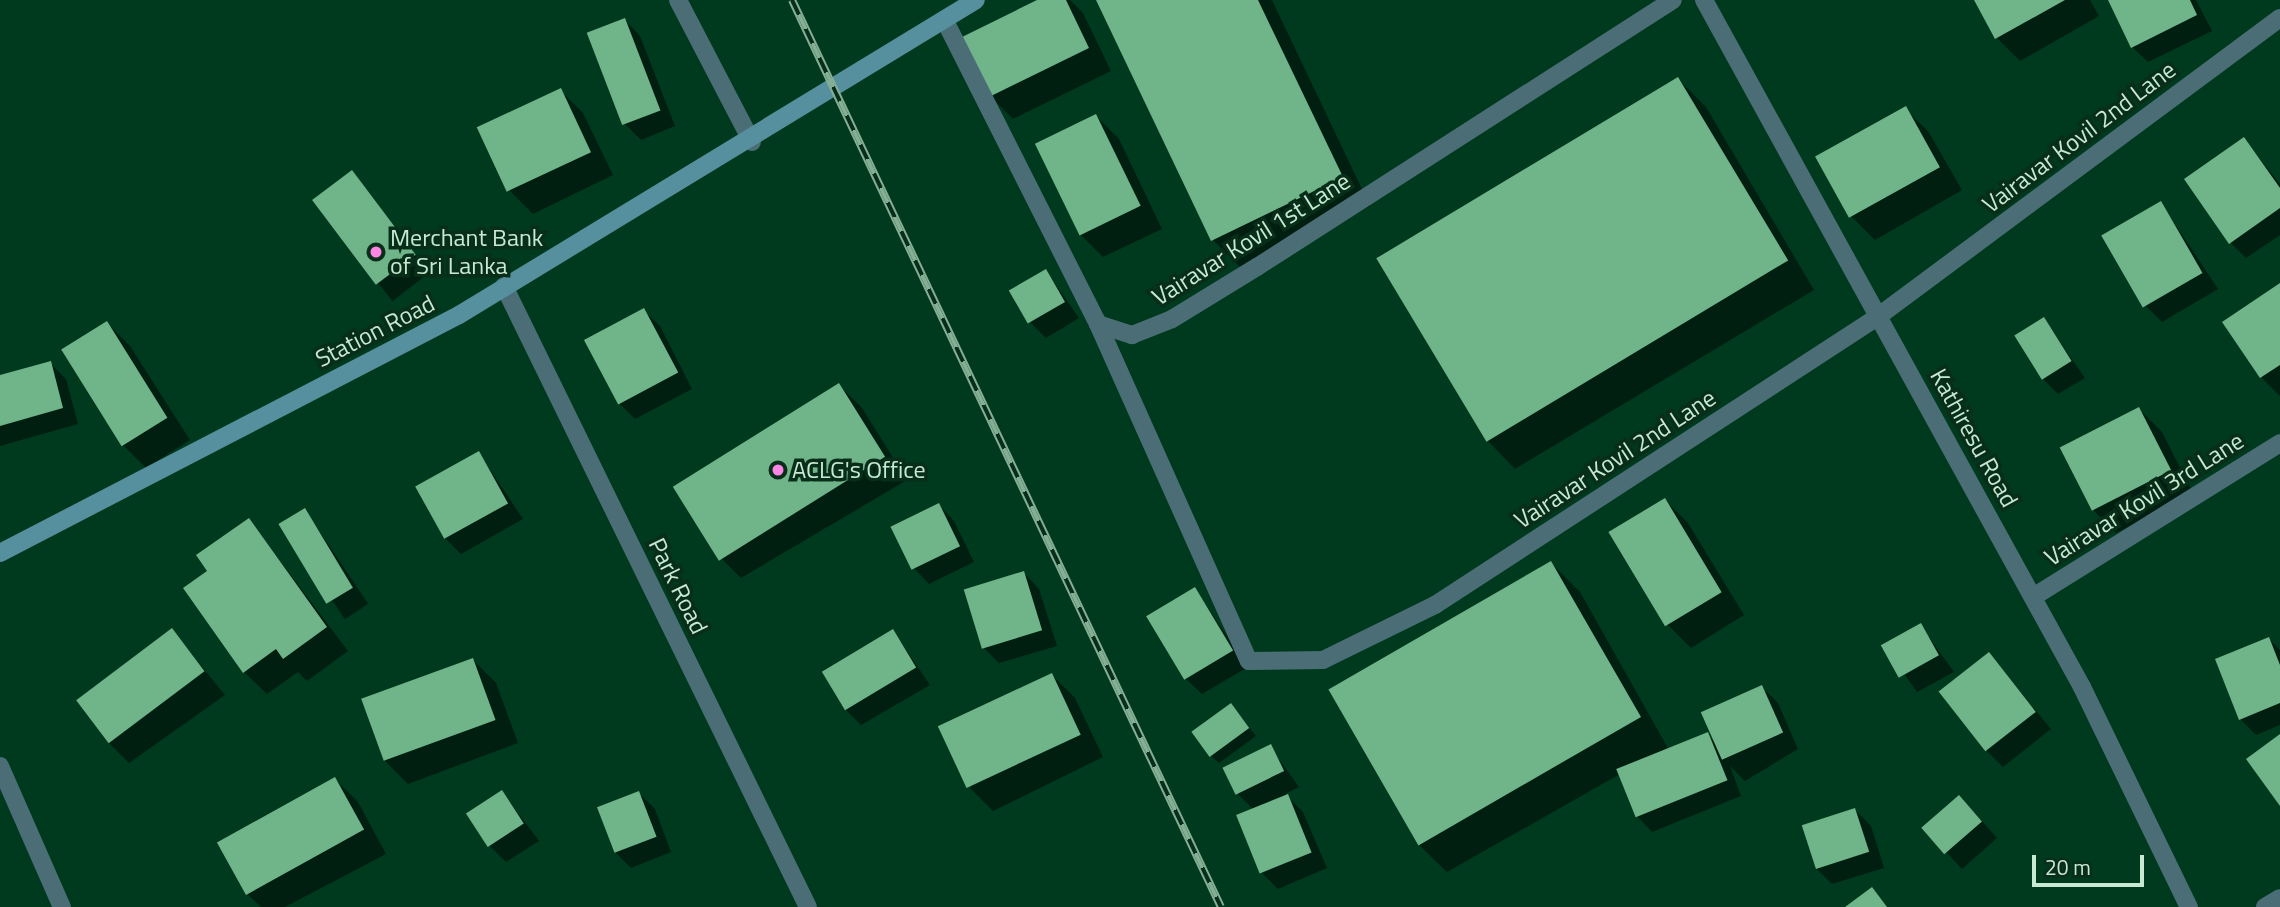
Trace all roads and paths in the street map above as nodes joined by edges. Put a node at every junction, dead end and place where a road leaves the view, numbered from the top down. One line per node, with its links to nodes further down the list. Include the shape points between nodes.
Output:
1 (678, 0): 7 (street)
2 (976, 0): 6 (main road, Station Road)
3 (1673, 0): 10 (street, Vairavar Kovil 1st Lane, via 1172,319 1132,335)
4 (1704, 0): 9 (street, Kathiresu Road)
5 (2280, 18): 9 (street, Vairavar Kovil 2nd Lane)
6 (945, 21): 7 (main road, Station Road); 10 (street)
7 (752, 142): 8 (main road, Station Road)
8 (504, 286): 12 (main road, Station Road); 17 (street, Park Road)
9 (1876, 318): 10 (street, Vairavar Kovil 2nd Lane, via 1435,605 1322,660 1279,665 1249,661); 13 (street, Kathiresu Road)
10 (1098, 324)
11 (2280, 443): 13 (street, Vairavar Kovil 3rd Lane)
12 (0, 553)
13 (2033, 597): 18 (street, Kathiresu Road)
14 (0, 766): 16 (street)
15 (2280, 898): 19 (street)
16 (62, 907)
17 (808, 907)
18 (2189, 907)
19 (2265, 907)

